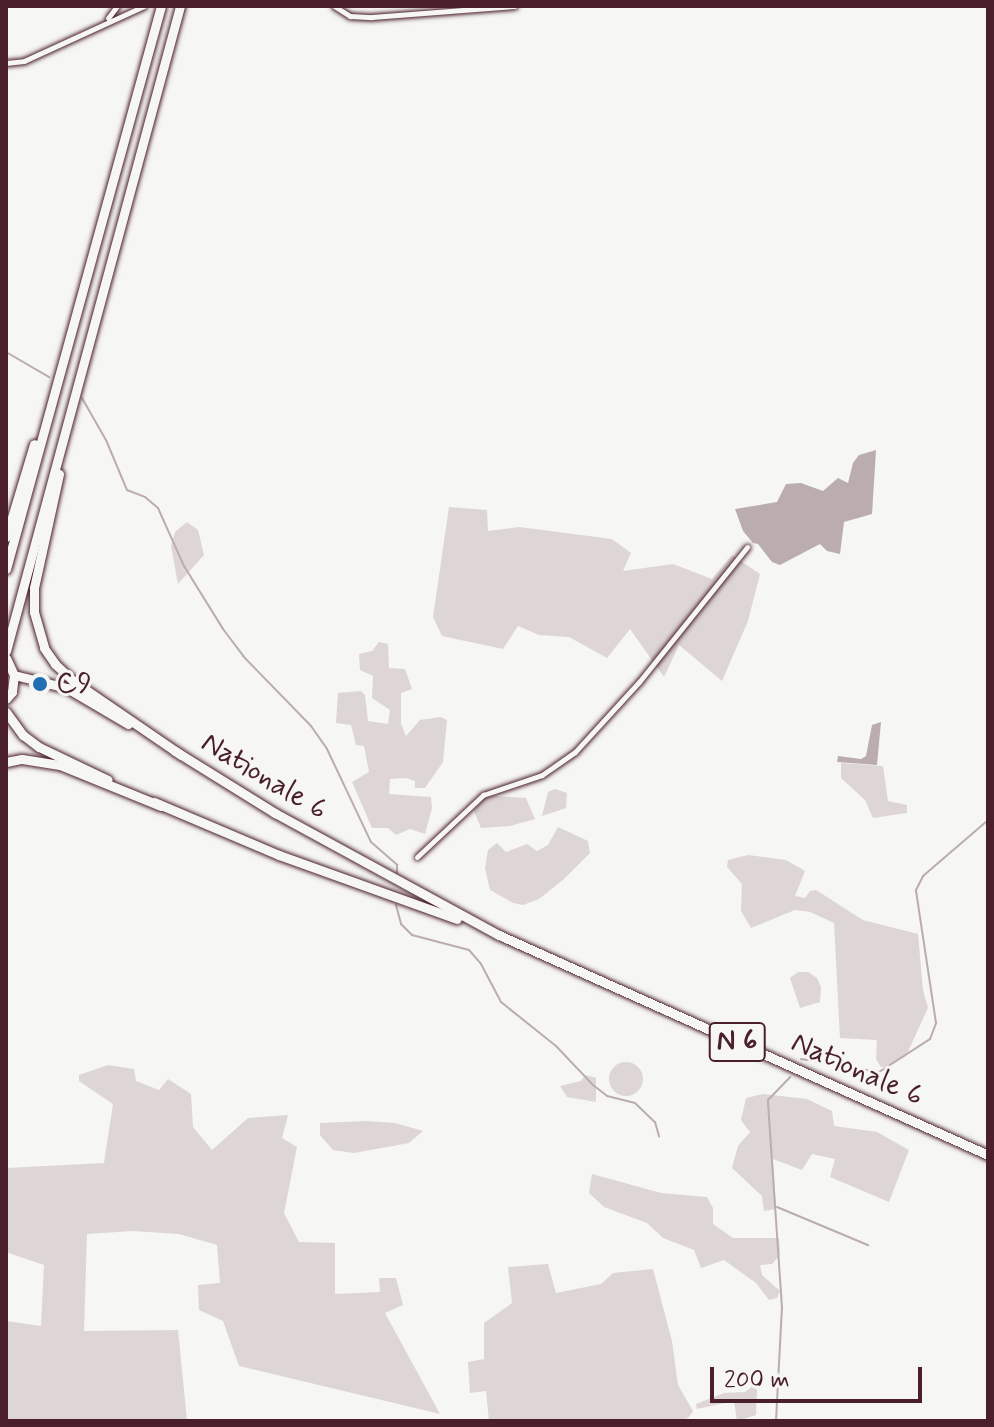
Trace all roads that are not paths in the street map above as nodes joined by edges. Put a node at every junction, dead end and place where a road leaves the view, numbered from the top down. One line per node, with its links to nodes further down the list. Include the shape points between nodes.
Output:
1 (117, 6): 7 (street)
2 (144, 6): 7 (street)
3 (161, 6): 9 (main road)
4 (180, 6): 10 (main road)
5 (334, 6): 6 (street, via 350,16 372,17)
6 (515, 6)
7 (106, 20): 8 (street, via 24,61)
8 (6, 63)
9 (76, 307): 11 (main road); 13 (main road)
10 (96, 315): 14 (main road); 19 (main road, via 34,588 38,631 55,664 73,681)
11 (6, 537)
12 (747, 547): 22 (street, via 639,682 575,752 542,775 483,795)
13 (6, 569)
14 (6, 651)
15 (6, 658): 16 (main road)
16 (14, 675): 17 (main road); 19 (main road, Nationale 6 / N 6, via 67,688)
17 (6, 699)
18 (6, 712): 21 (main road, Nationale 6 / N 6, via 39,747)
19 (181, 755): 23 (main road, Nationale 6 / N 6)
20 (6, 762): 21 (main road, via 31,759 60,765)
21 (161, 806): 23 (main road, Nationale 6 / N 6, via 279,855)
22 (417, 857)
23 (487, 929): 24 (main road, Nationale 6 / N 6)
24 (988, 1155)

